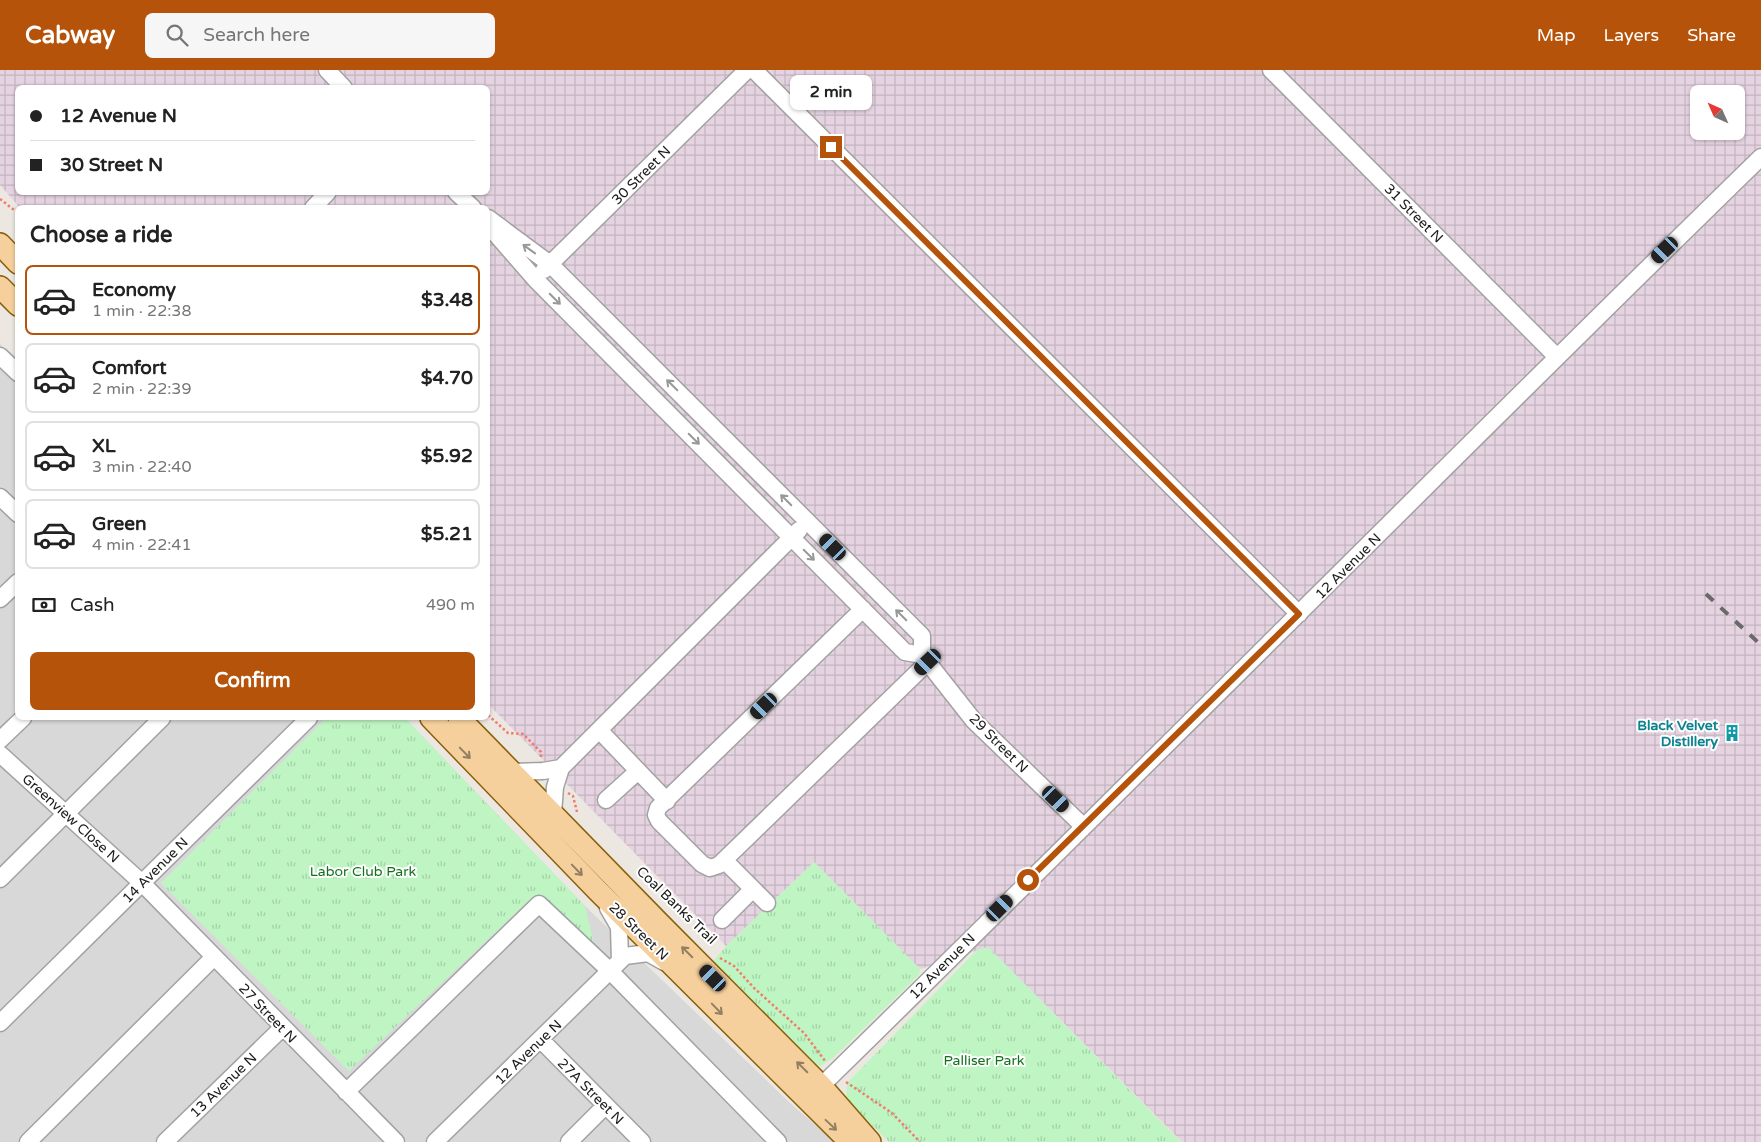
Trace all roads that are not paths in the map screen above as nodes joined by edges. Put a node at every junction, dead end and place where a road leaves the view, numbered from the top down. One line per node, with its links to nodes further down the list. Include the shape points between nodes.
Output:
1 (327, 70): 5 (street)
2 (747, 70): 15 (street, 30 Street N)
3 (754, 70): 29 (street)
4 (1271, 70): 20 (street, 31 Street N)
5 (341, 85)
6 (1761, 157): 20 (street, 12 Avenue N)
7 (325, 195): 9 (street)
8 (459, 195): 10 (street)
9 (316, 205)
10 (470, 205)
11 (490, 219): 15 (street, one-way to 11)
12 (490, 226): 16 (street)
13 (0, 244): 14 (main road)
14 (15, 260)
15 (550, 264): 16 (street, 30 Street N); 24 (street, one-way to 15)
16 (536, 279): 25 (street, one-way to 25)
17 (0, 287): 18 (main road)
18 (15, 301)
19 (0, 356): 21 (street)
20 (1556, 356): 29 (street, 12 Avenue N)
21 (15, 370)
22 (0, 497): 23 (street)
23 (15, 511)
24 (808, 522): 25 (street); 30 (street, one-way to 24, via 922,636)
25 (792, 537): 28 (street, one-way to 28); 36 (street)
26 (15, 585): 27 (street)
27 (0, 599)
28 (863, 609): 30 (street, via 905,652); 43 (street)
29 (1299, 614): 46 (street, 12 Avenue N)
30 (925, 659): 46 (street, 29 Street N, via 974,720); 47 (street)
31 (21, 720): 37 (street)
32 (160, 720): 44 (street)
33 (307, 720): 49 (street, 14 Avenue N)
34 (433, 720): 51 (main road, 28 Street N, one-way to 51)
35 (461, 720): 41 (main road, 28 Street N)
36 (599, 730): 39 (street); 40 (street)
37 (0, 740)
38 (0, 754): 44 (street, Greenview Close N)
39 (561, 768): 41 (street); 45 (street, via 555,787)
40 (638, 771): 42 (street); 43 (street)
41 (512, 772): 45 (main road, 28 Street N)
42 (606, 800)
43 (666, 801): 47 (street, via 656,815 702,864 710,868)
44 (66, 813): 48 (street); 49 (street, Greenview Close N)
45 (553, 814): 60 (main road, 28 Street N, one-way to 45)
46 (1083, 826): 60 (street, 12 Avenue N)
47 (724, 860): 50 (street)
48 (0, 879)
49 (142, 883): 54 (street, 27 Street N); 57 (street, 14 Avenue N)
50 (754, 889): 52 (street); 53 (street)
51 (598, 891): 55 (street, via 619,927); 56 (main road, 28 Street N)
52 (767, 903)
53 (722, 920)
54 (214, 957): 58 (street, 27 Street N); 64 (street)
55 (615, 966): 56 (street, via 625,956 648,954); 59 (street, 12 Avenue N); 61 (street, via 539,904); 70 (street)
56 (679, 970): 62 (main road, 28 Street N, one-way to 62)
57 (0, 1023)
58 (282, 1028): 61 (street, 27 Street N); 65 (street, 13 Avenue N)
59 (541, 1040): 63 (street, 27A Street N); 67 (street, 12 Avenue N)
60 (829, 1079): 62 (street, 12 Avenue N); 72 (main road, 28 Street N)
61 (346, 1092): 66 (street, 27 Street N)
62 (806, 1101): 71 (main road, 28 Street N, one-way to 71)
63 (605, 1106): 68 (street); 69 (street, 27A Street N)
64 (28, 1142)
65 (165, 1142)
66 (396, 1142)
67 (434, 1142)
68 (569, 1142)
69 (642, 1142)
70 (778, 1142)
71 (850, 1142)
72 (870, 1142)

